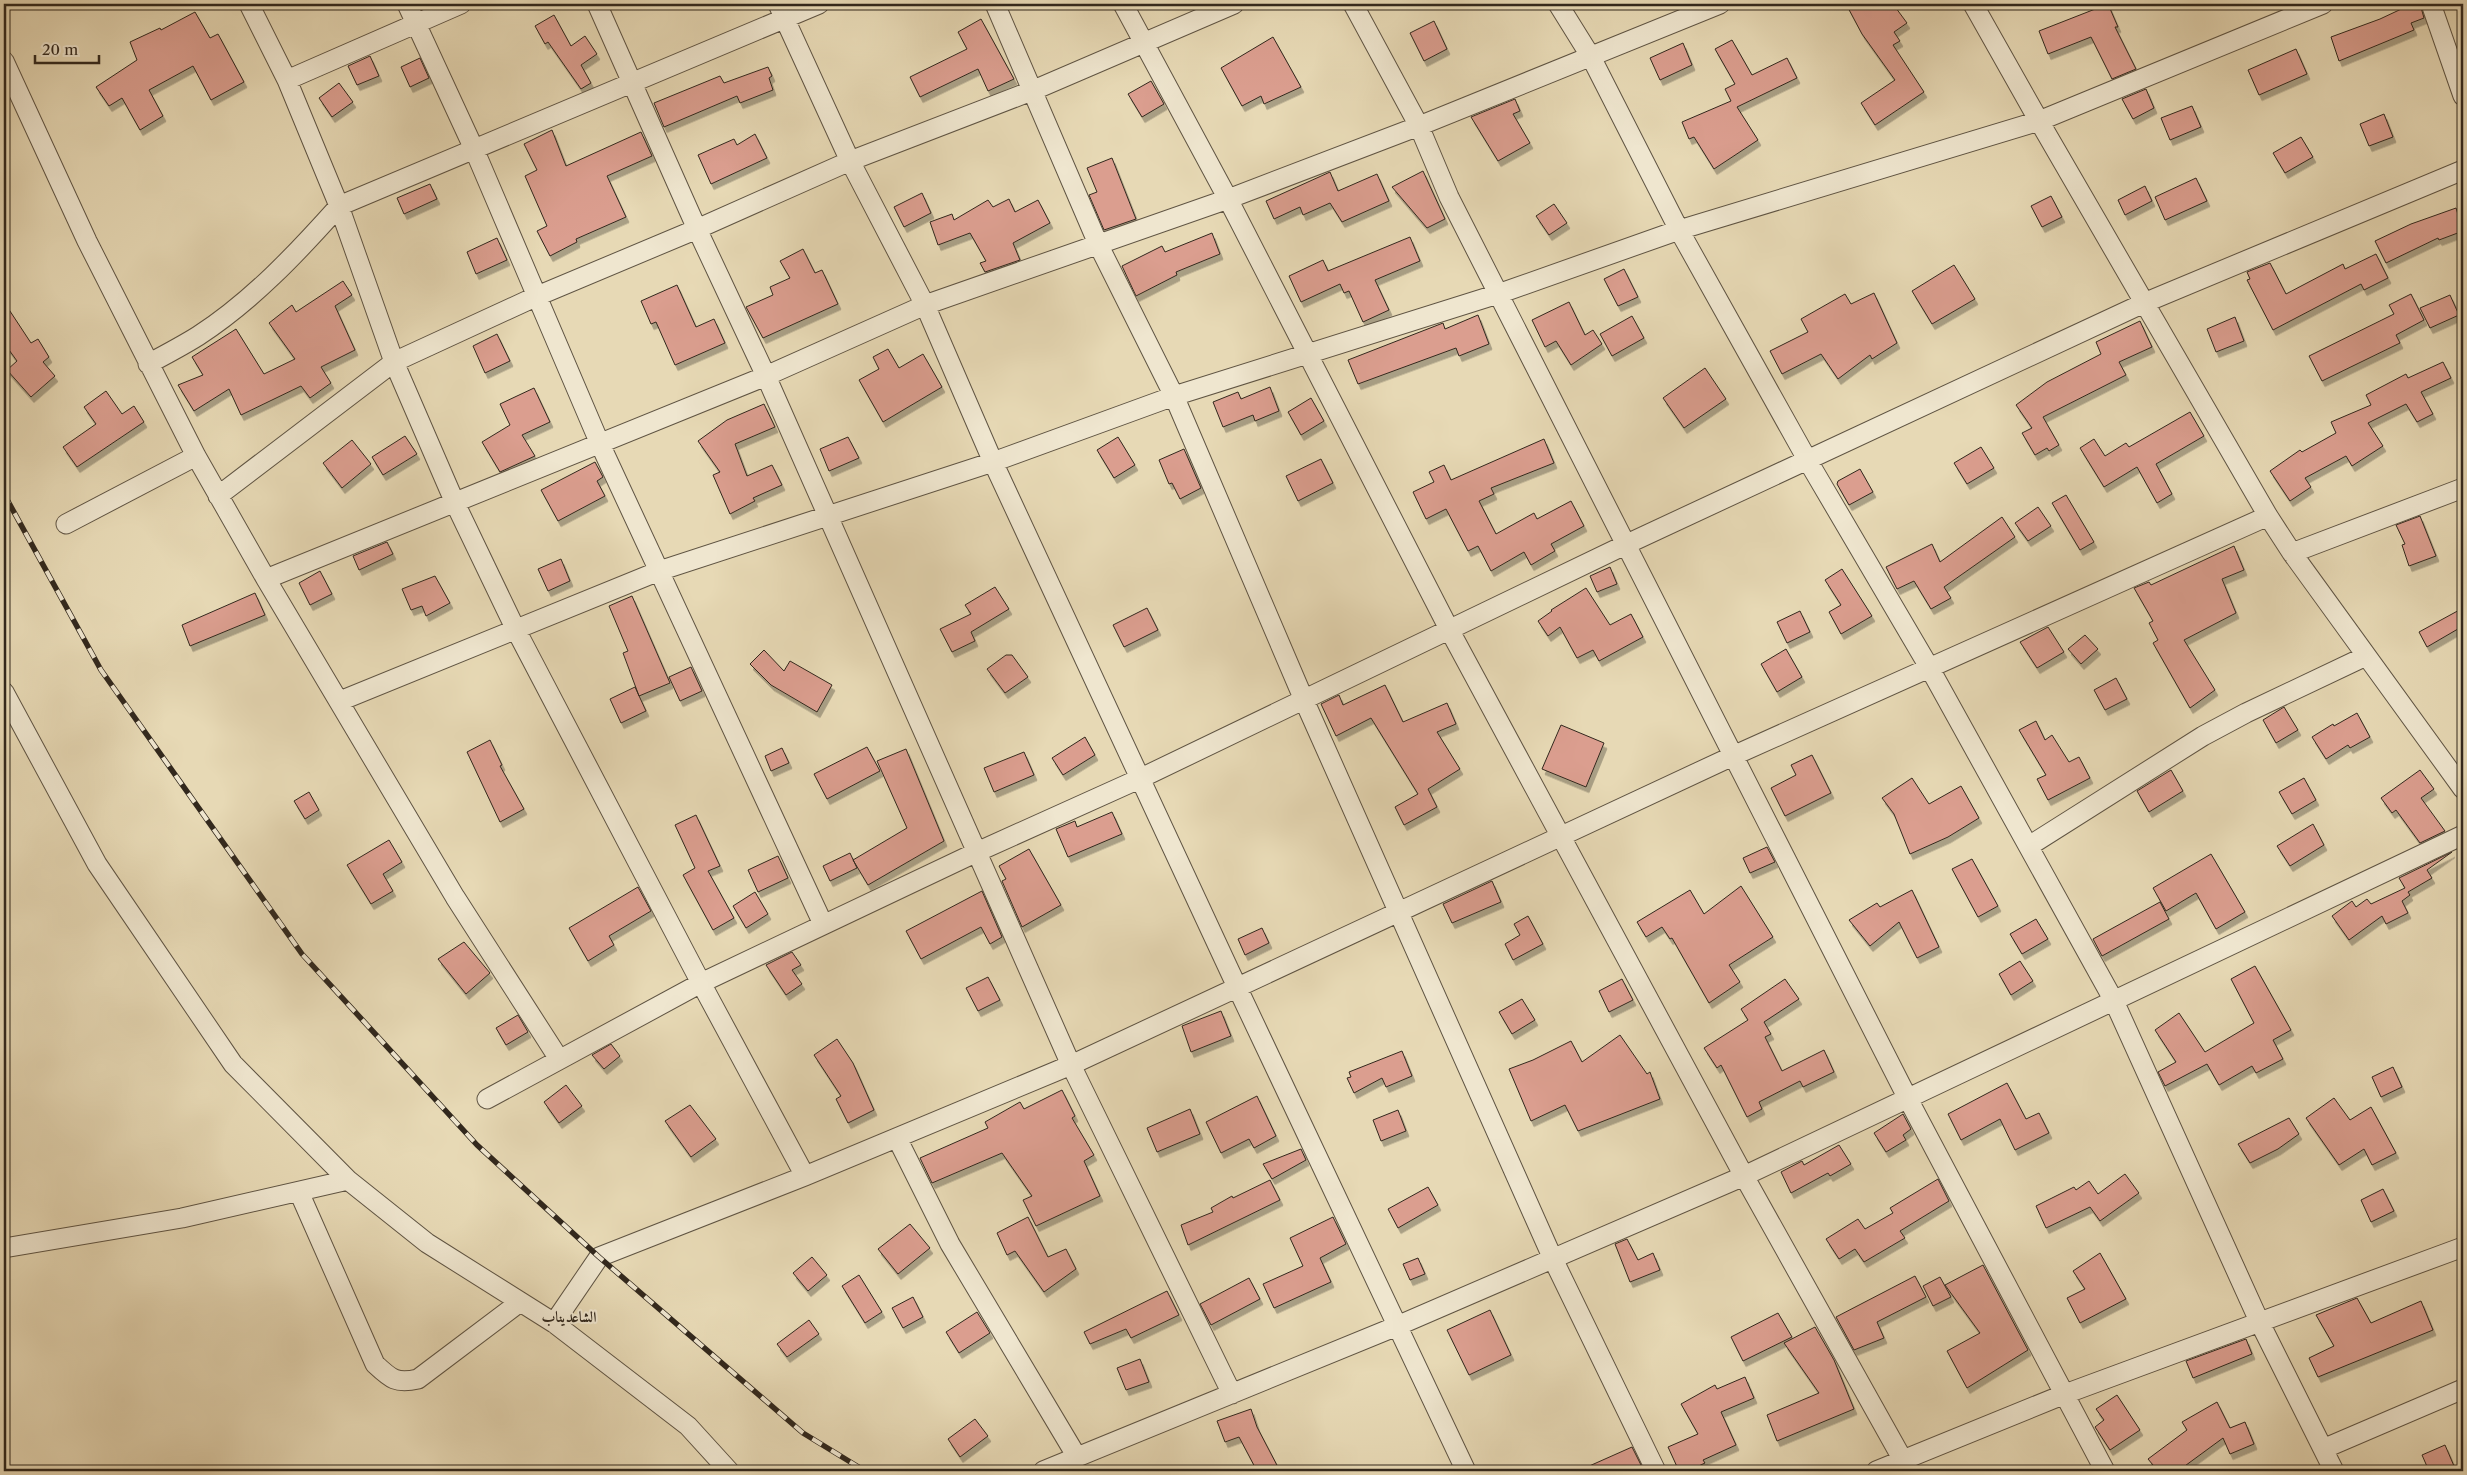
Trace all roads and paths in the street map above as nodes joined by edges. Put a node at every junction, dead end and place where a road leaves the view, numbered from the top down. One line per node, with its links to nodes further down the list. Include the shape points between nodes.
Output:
1 (249, 4): 20 (street)
2 (407, 4): 16 (street)
3 (461, 4): 16 (street)
4 (597, 4): 21 (street)
5 (819, 4): 15 (street)
6 (995, 4): 22 (street)
7 (1124, 4): 17 (street)
8 (1234, 4): 17 (street)
9 (1353, 4): 25 (street)
10 (1558, 4): 18 (street)
11 (1720, 4): 18 (street)
12 (1973, 4): 24 (street)
13 (2322, 4): 24 (street)
14 (2431, 4): 23 (street)
15 (782, 11): 21 (street); 27 (street)
16 (416, 24): 20 (street); 26 (street)
17 (1143, 43): 22 (street); 29 (street)
18 (1591, 57): 25 (street); 32 (street)
19 (4, 62): 40 (street)
20 (287, 80): 30 (street)
21 (634, 82): 26 (street); 31 (street)
22 (1034, 90): 27 (street); 33 (street)
23 (2463, 96)
24 (2038, 121): 32 (street); 36 (street)
25 (1419, 126): 29 (street); 34 (street)
26 (474, 149): 30 (street); 35 (street)
27 (850, 161): 31 (street); 37 (street)
28 (2463, 170): 36 (street)
29 (1228, 199): 33 (street); 38 (street)
30 (339, 206): 39 (street); 40 (street, via 292,258 246,298 199,335)
31 (697, 229): 35 (street); 41 (street)
32 (1679, 230): 34 (street); 45 (street)
33 (1099, 246): 37 (street); 42 (street)
34 (1498, 294): 38 (street); 53 (street)
35 (535, 297): 39 (street); 43 (street)
36 (2144, 302): 45 (street); 51 (street)
37 (925, 305): 41 (street); 46 (street)
38 (1306, 353): 42 (street); 58 (street)
39 (394, 362): 48 (street); 49 (street)
40 (148, 364): 44 (street)
41 (766, 376): 43 (street); 50 (street)
42 (1174, 396): 46 (street); 62 (street)
43 (600, 444): 49 (street); 55 (street)
44 (196, 456): 48 (street); 52 (street)
45 (1808, 461): 53 (street); 60 (street)
46 (993, 462): 50 (street); 65 (street)
47 (2463, 488): 54 (street)
48 (218, 496): 56 (street)
49 (455, 503): 56 (street); 57 (street)
50 (826, 516): 55 (street); 70 (street)
51 (2268, 516): 54 (street); 60 (street)
52 (66, 524)
53 (1627, 544): 58 (street); 64 (street)
54 (2292, 553): 59 (street)
55 (659, 570): 57 (street); 72 (street)
56 (266, 579): 63 (street)
57 (515, 628): 63 (street); 73 (street)
58 (1450, 631): 62 (street); 68 (street)
59 (2366, 656): 66 (street); 69 (street, via 2203,736)
60 (1930, 667): 64 (street); 69 (street)
61 (4, 692): 83 (street, via 97,864 233,1064)
62 (1304, 700): 65 (street); 71 (street)
63 (340, 701): 76 (street, via 455,897)
64 (1735, 755): 68 (street); 78 (street)
65 (1139, 779): 70 (street); 74 (street)
66 (2463, 789)
67 (2463, 835): 75 (street)
68 (1561, 837): 71 (street); 82 (street)
69 (2029, 846): 75 (street)
70 (977, 852): 72 (street); 77 (street)
71 (1398, 913): 74 (street); 87 (street)
72 (823, 924): 73 (street)
73 (700, 983): 76 (street); 81 (street)
74 (1238, 989): 77 (street); 91 (street)
75 (2114, 1001): 78 (street); 89 (street)
76 (559, 1059): 79 (street)
77 (1071, 1065): 80 (street); 93 (street)
78 (1907, 1097): 82 (street); 94 (street)
79 (487, 1099)
80 (897, 1138): 81 (street); 96 (street, via 950,1244)
81 (805, 1176): 90 (street, via 599,1257)
82 (1744, 1176): 87 (street); 97 (street)
83 (348, 1180): 84 (street); 88 (street, via 427,1242)
84 (299, 1192): 86 (street, via 182,1218); 88 (street, via 375,1364 388,1376 402,1382 418,1379)
85 (2463, 1247): 89 (street)
86 (4, 1248)
87 (1553, 1259): 91 (street); 101 (street)
88 (520, 1302): 90 (street)
89 (2259, 1320): 94 (street); 95 (street)
90 (554, 1323): 98 (street, via 688,1426)
91 (1397, 1326): 93 (street); 100 (street)
92 (2463, 1389): 95 (street)
93 (1232, 1394): 96 (street)
94 (2065, 1394): 97 (street); 103 (street)
95 (2323, 1449): 104 (street)
96 (1077, 1458): 99 (street)
97 (1906, 1466): 102 (street)
98 (728, 1471)
99 (1043, 1471)
100 (1466, 1471)
101 (1656, 1471)
102 (1876, 1471)
103 (2104, 1471)
104 (2334, 1471)

